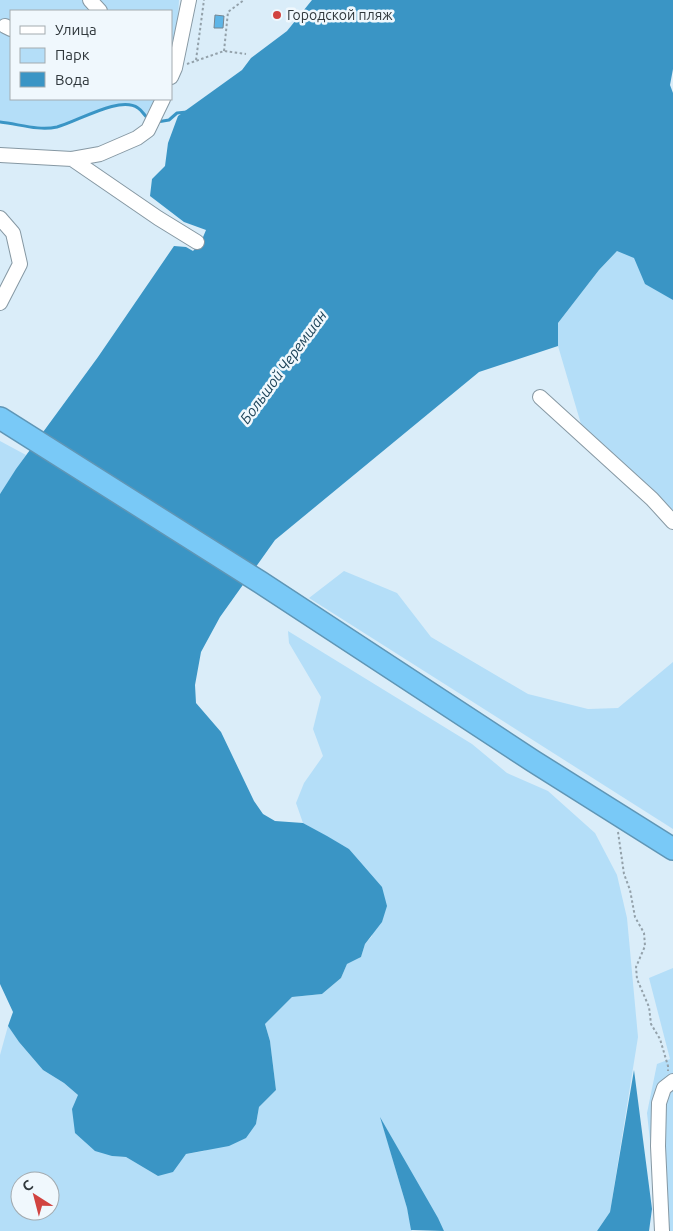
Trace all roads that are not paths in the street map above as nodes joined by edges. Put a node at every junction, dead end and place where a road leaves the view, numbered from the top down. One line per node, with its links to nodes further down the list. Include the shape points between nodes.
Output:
1 (90, 0): 3 (lane)
2 (189, 0): 4 (lane)
3 (99, 10)
4 (173, 72)
5 (163, 100): 7 (lane, via 153,121 137,138 100,154)
6 (0, 155): 7 (lane)
7 (72, 159): 9 (lane)
8 (0, 218): 10 (lane, via 13,233 20,264)
9 (197, 242)
10 (0, 303)
11 (540, 397): 13 (lane)
12 (0, 418): 14 (highway)
13 (673, 522)
14 (673, 849)
15 (669, 1084): 17 (lane, via 659,1103)
16 (673, 1159): 17 (lane)
17 (659, 1162): 18 (lane)
18 (662, 1231)

